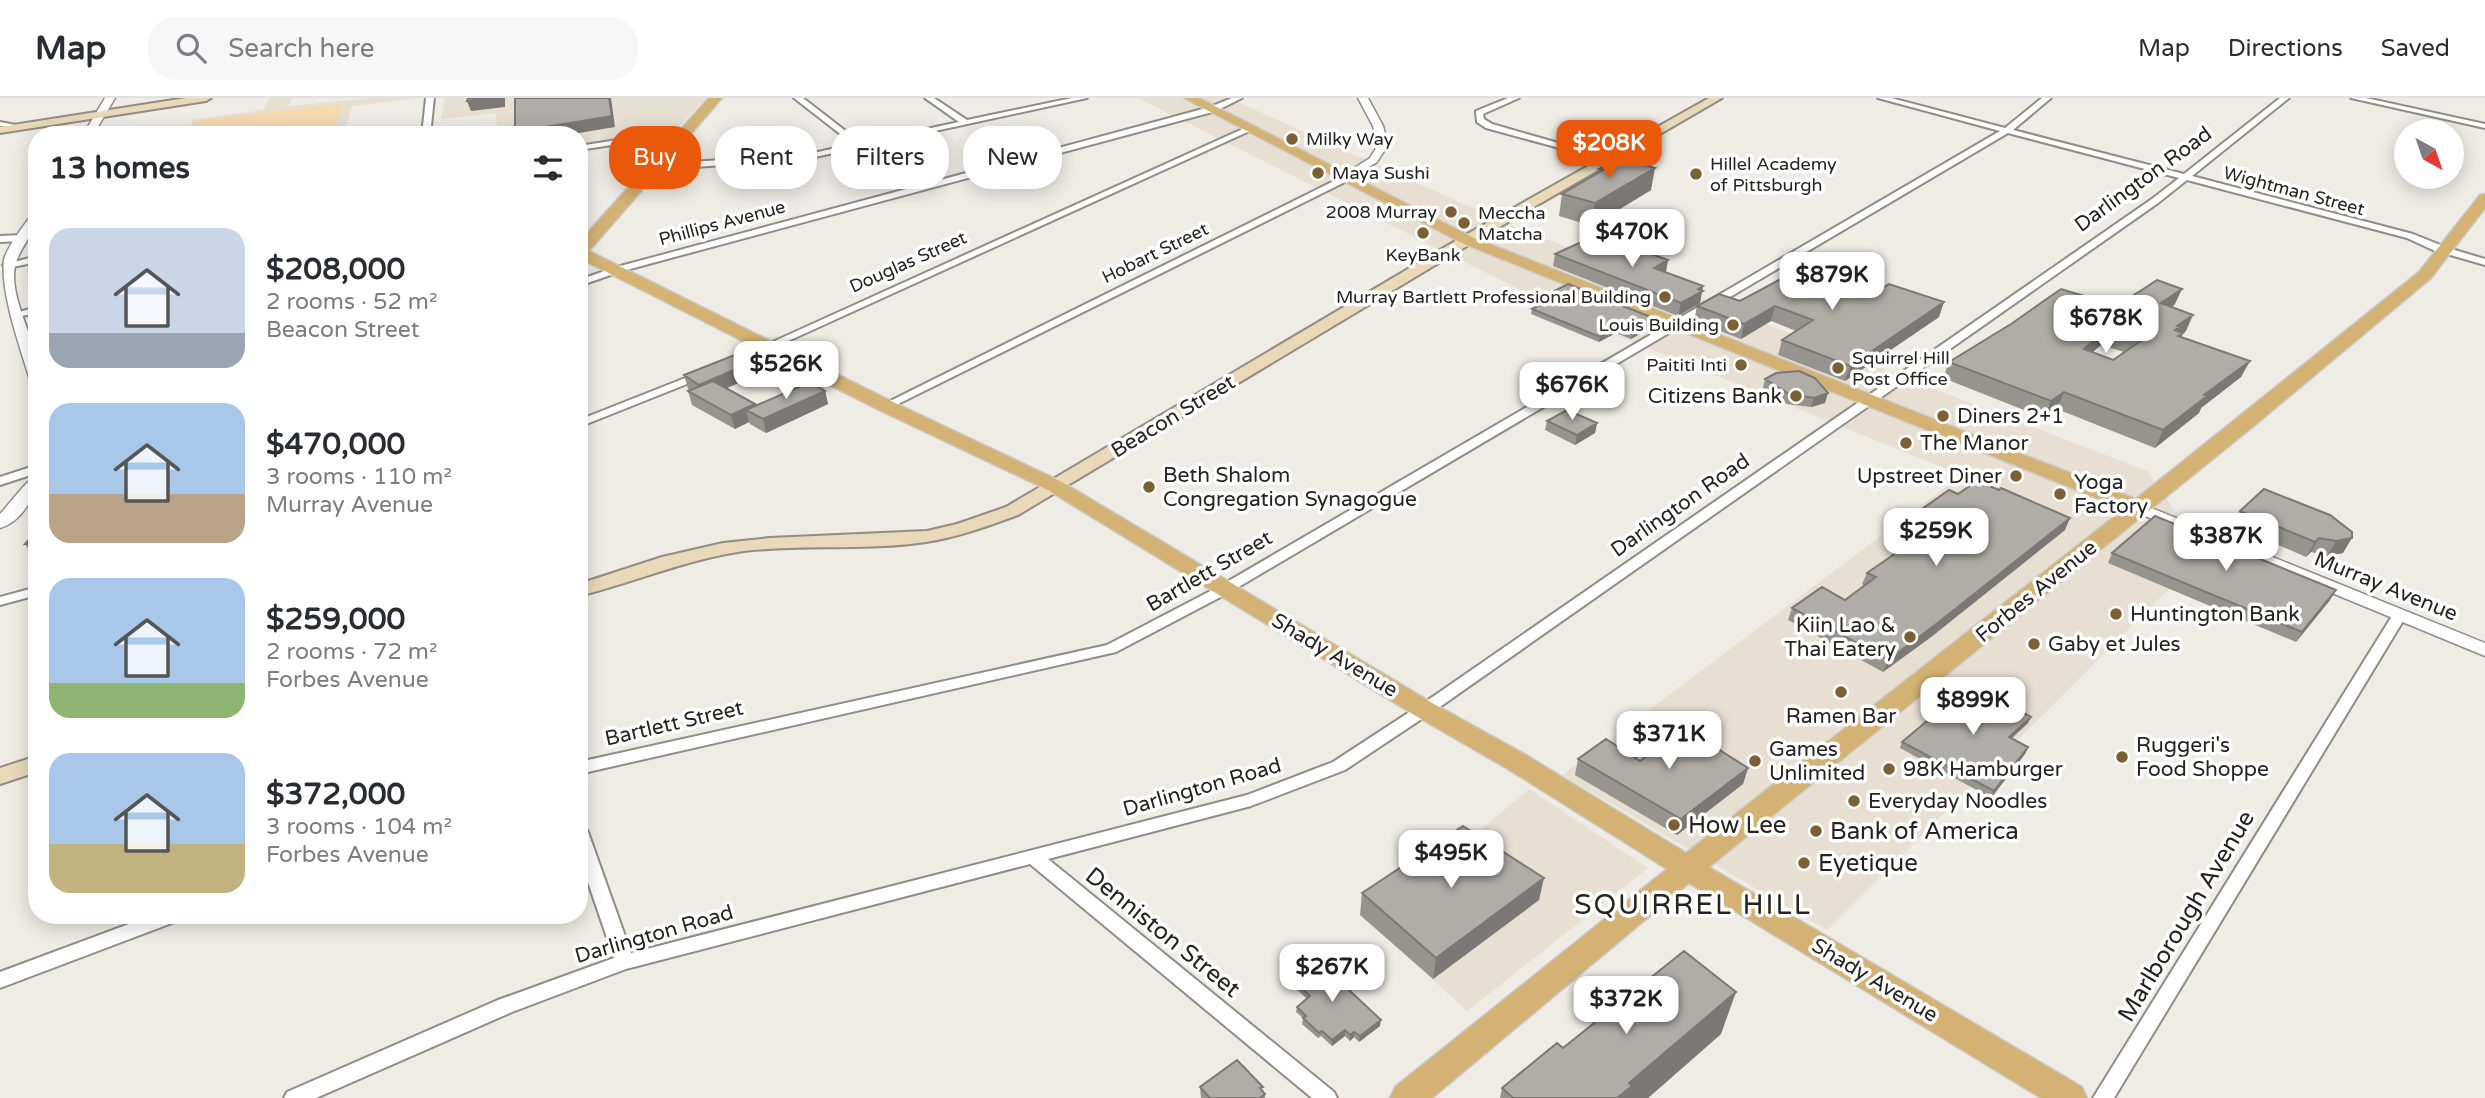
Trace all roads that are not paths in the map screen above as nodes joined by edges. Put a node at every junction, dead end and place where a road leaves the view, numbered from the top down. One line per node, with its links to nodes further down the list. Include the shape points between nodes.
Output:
1 (110, 98): 19 (street)
2 (206, 98): 19 (main road)
3 (430, 98): 24 (street)
4 (716, 98): 25 (main road, Shady Avenue)
5 (798, 98): 26 (street)
6 (929, 98): 20 (street)
7 (1083, 98): 17 (street)
8 (1190, 98): 18 (main road, Murray Avenue)
9 (1238, 98): 18 (street, Phillips Avenue)
10 (1363, 98): 37 (street, Hobart Street, via 1384,137 1384,148)
11 (1515, 98): 35 (street, via 1484,109 1480,120)
12 (1717, 98): 35 (main road, Beacon Street)
13 (1885, 98): 31 (street, Wightman Street)
14 (2047, 98): 31 (street, Bartlett Street)
15 (2285, 98): 38 (street, Darlington Road)
16 (2355, 98): 27 (street)
17 (1063, 100): 20 (street)
18 (1213, 109): 29 (main road, Murray Avenue); 39 (street, Phillips Avenue)
19 (102, 112): 22 (main road); 23 (street)
20 (966, 123): 28 (street)
21 (0, 124): 22 (street)
22 (17, 126): 30 (main road)
23 (93, 126)
24 (427, 126)
25 (691, 126)
26 (835, 126)
27 (2485, 126)
28 (949, 127)
29 (1250, 129): 37 (main road, Murray Avenue); 58 (street, Douglas Street)
30 (0, 130)
31 (2006, 131): 38 (street, Wightman Street); 57 (street, Bartlett Street)
32 (609, 143): 33 (street)
33 (588, 147)
34 (831, 151): 36 (street)
35 (1610, 159): 46 (main road, Beacon Street)
36 (701, 164)
37 (1346, 178): 46 (main road, Murray Avenue); 63 (street, Hobart Street)
38 (2187, 178): 48 (street, Wightman Street); 62 (street, Darlington Road)
39 (949, 179)
40 (635, 189): 47 (main road, Shady Avenue)
41 (913, 189): 53 (street, Phillips Avenue)
42 (2485, 198): 48 (main road, Forbes Avenue)
43 (28, 228): 44 (street)
44 (22, 237): 45 (street); 52 (street)
45 (0, 239)
46 (1467, 240): 57 (main road, Murray Avenue); 67 (main road, Beacon Street)
47 (588, 241)
48 (2444, 250): 51 (street, Wightman Street); 69 (main road, Forbes Avenue, via 2424,275)
49 (588, 256): 53 (main road, Shady Avenue)
50 (28, 262): 52 (street)
51 (2485, 262)
52 (8, 265): 56 (street, via 9,290)
53 (616, 270): 54 (street, Phillips Avenue); 58 (main road, Shady Avenue)
54 (588, 280)
55 (28, 312): 56 (street)
56 (17, 314): 59 (street)
57 (1675, 324): 62 (main road, Murray Avenue); 72 (street, Bartlett Street)
58 (768, 347): 60 (street, Douglas Street); 63 (main road, Shady Avenue)
59 (28, 348)
60 (724, 365)
61 (712, 370): 64 (street)
62 (1869, 401): 69 (main road, Murray Avenue); 77 (street, Darlington Road)
63 (886, 406): 67 (main road, Shady Avenue)
64 (588, 420)
65 (28, 472): 66 (street)
66 (0, 481)
67 (1055, 486): 71 (main road, Beacon Street, via 1012,511 956,531 915,538 722,549); 72 (main road, Shady Avenue)
68 (28, 493): 70 (street)
69 (2139, 508): 75 (street, Murray Avenue); 83 (main road, Forbes Avenue)
70 (0, 523)
71 (588, 587)
72 (1225, 589): 77 (main road, Shady Avenue); 78 (street, Bartlett Street, via 1111,649)
73 (28, 593): 74 (street)
74 (0, 601)
75 (2399, 616): 76 (street, Murray Avenue); 91 (street, Marlborough Avenue)
76 (2485, 650)
77 (1425, 710): 82 (street, Darlington Road, via 1339,766 1251,800); 83 (main road, Shady Avenue)
78 (588, 766)
79 (28, 767): 80 (main road)
80 (0, 776)
81 (588, 856): 85 (street)
82 (1033, 857): 85 (street, Darlington Road); 88 (street, Denniston Street)
83 (1689, 867): 89 (main road, Forbes Avenue); 90 (main road, Shady Avenue)
84 (150, 924): 86 (street)
85 (624, 962): 87 (street, Darlington Road, via 505,1006)
86 (0, 980)
87 (294, 1098)
88 (1327, 1098)
89 (1407, 1098)
90 (2070, 1098)
91 (2103, 1098)

